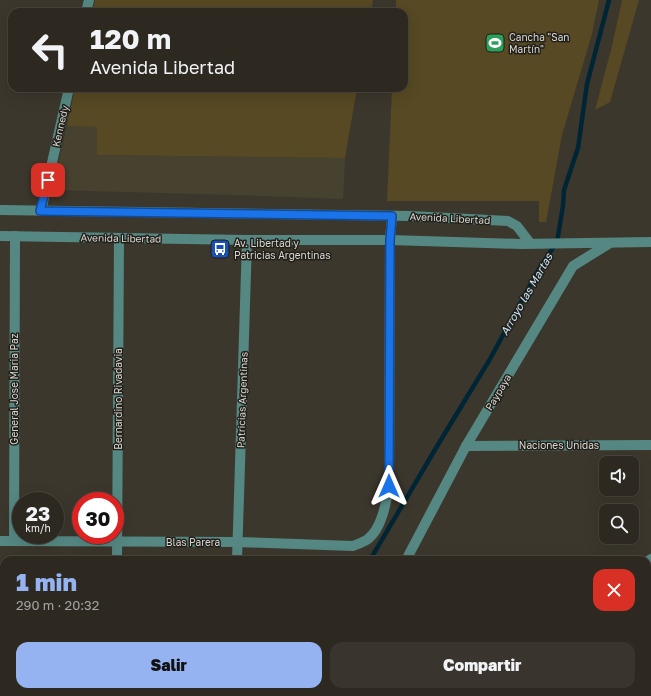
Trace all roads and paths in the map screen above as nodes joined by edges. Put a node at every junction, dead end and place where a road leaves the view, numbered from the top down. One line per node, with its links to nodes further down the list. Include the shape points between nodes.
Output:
1 (68, 92): 3 (street, Kennedy)
2 (0, 210): 3 (street, Avenida Libertad)
3 (40, 211): 4 (street, Avenida Libertad)
4 (392, 216): 9 (street); 12 (street, Avenida Libertad, via 508,221 517,226)
5 (0, 236): 6 (street, Avenida Libertad)
6 (15, 236): 7 (street, Avenida Libertad); 15 (street, General Jose Maria Paz)
7 (119, 238): 8 (street, Avenida Libertad); 16 (street, Bernardino Rivadavia)
8 (247, 240): 9 (street, Avenida Libertad); 20 (street, Patricias Argentinas)
9 (390, 240): 12 (street, Avenida Libertad); 20 (street, Blas Parera, via 389,486 378,526 368,539 353,546)
10 (611, 242): 11 (street, Avenida Libertad); 12 (street, Avenida Libertad); 14 (street, Paypaya, via 573,266)
11 (651, 242)
12 (530, 243)
13 (651, 445): 14 (street, Naciones Unidas)
14 (466, 446): 24 (street, Paypaya)
15 (14, 492)
16 (118, 492)
17 (0, 541): 18 (street, Blas Parera)
18 (12, 541)
19 (124, 542): 20 (street, Blas Parera)
20 (238, 542): 23 (street, Patricias Argentinas)
21 (118, 544): 22 (street, Bernardino Rivadavia)
22 (117, 556)
23 (237, 556)
24 (408, 556)

